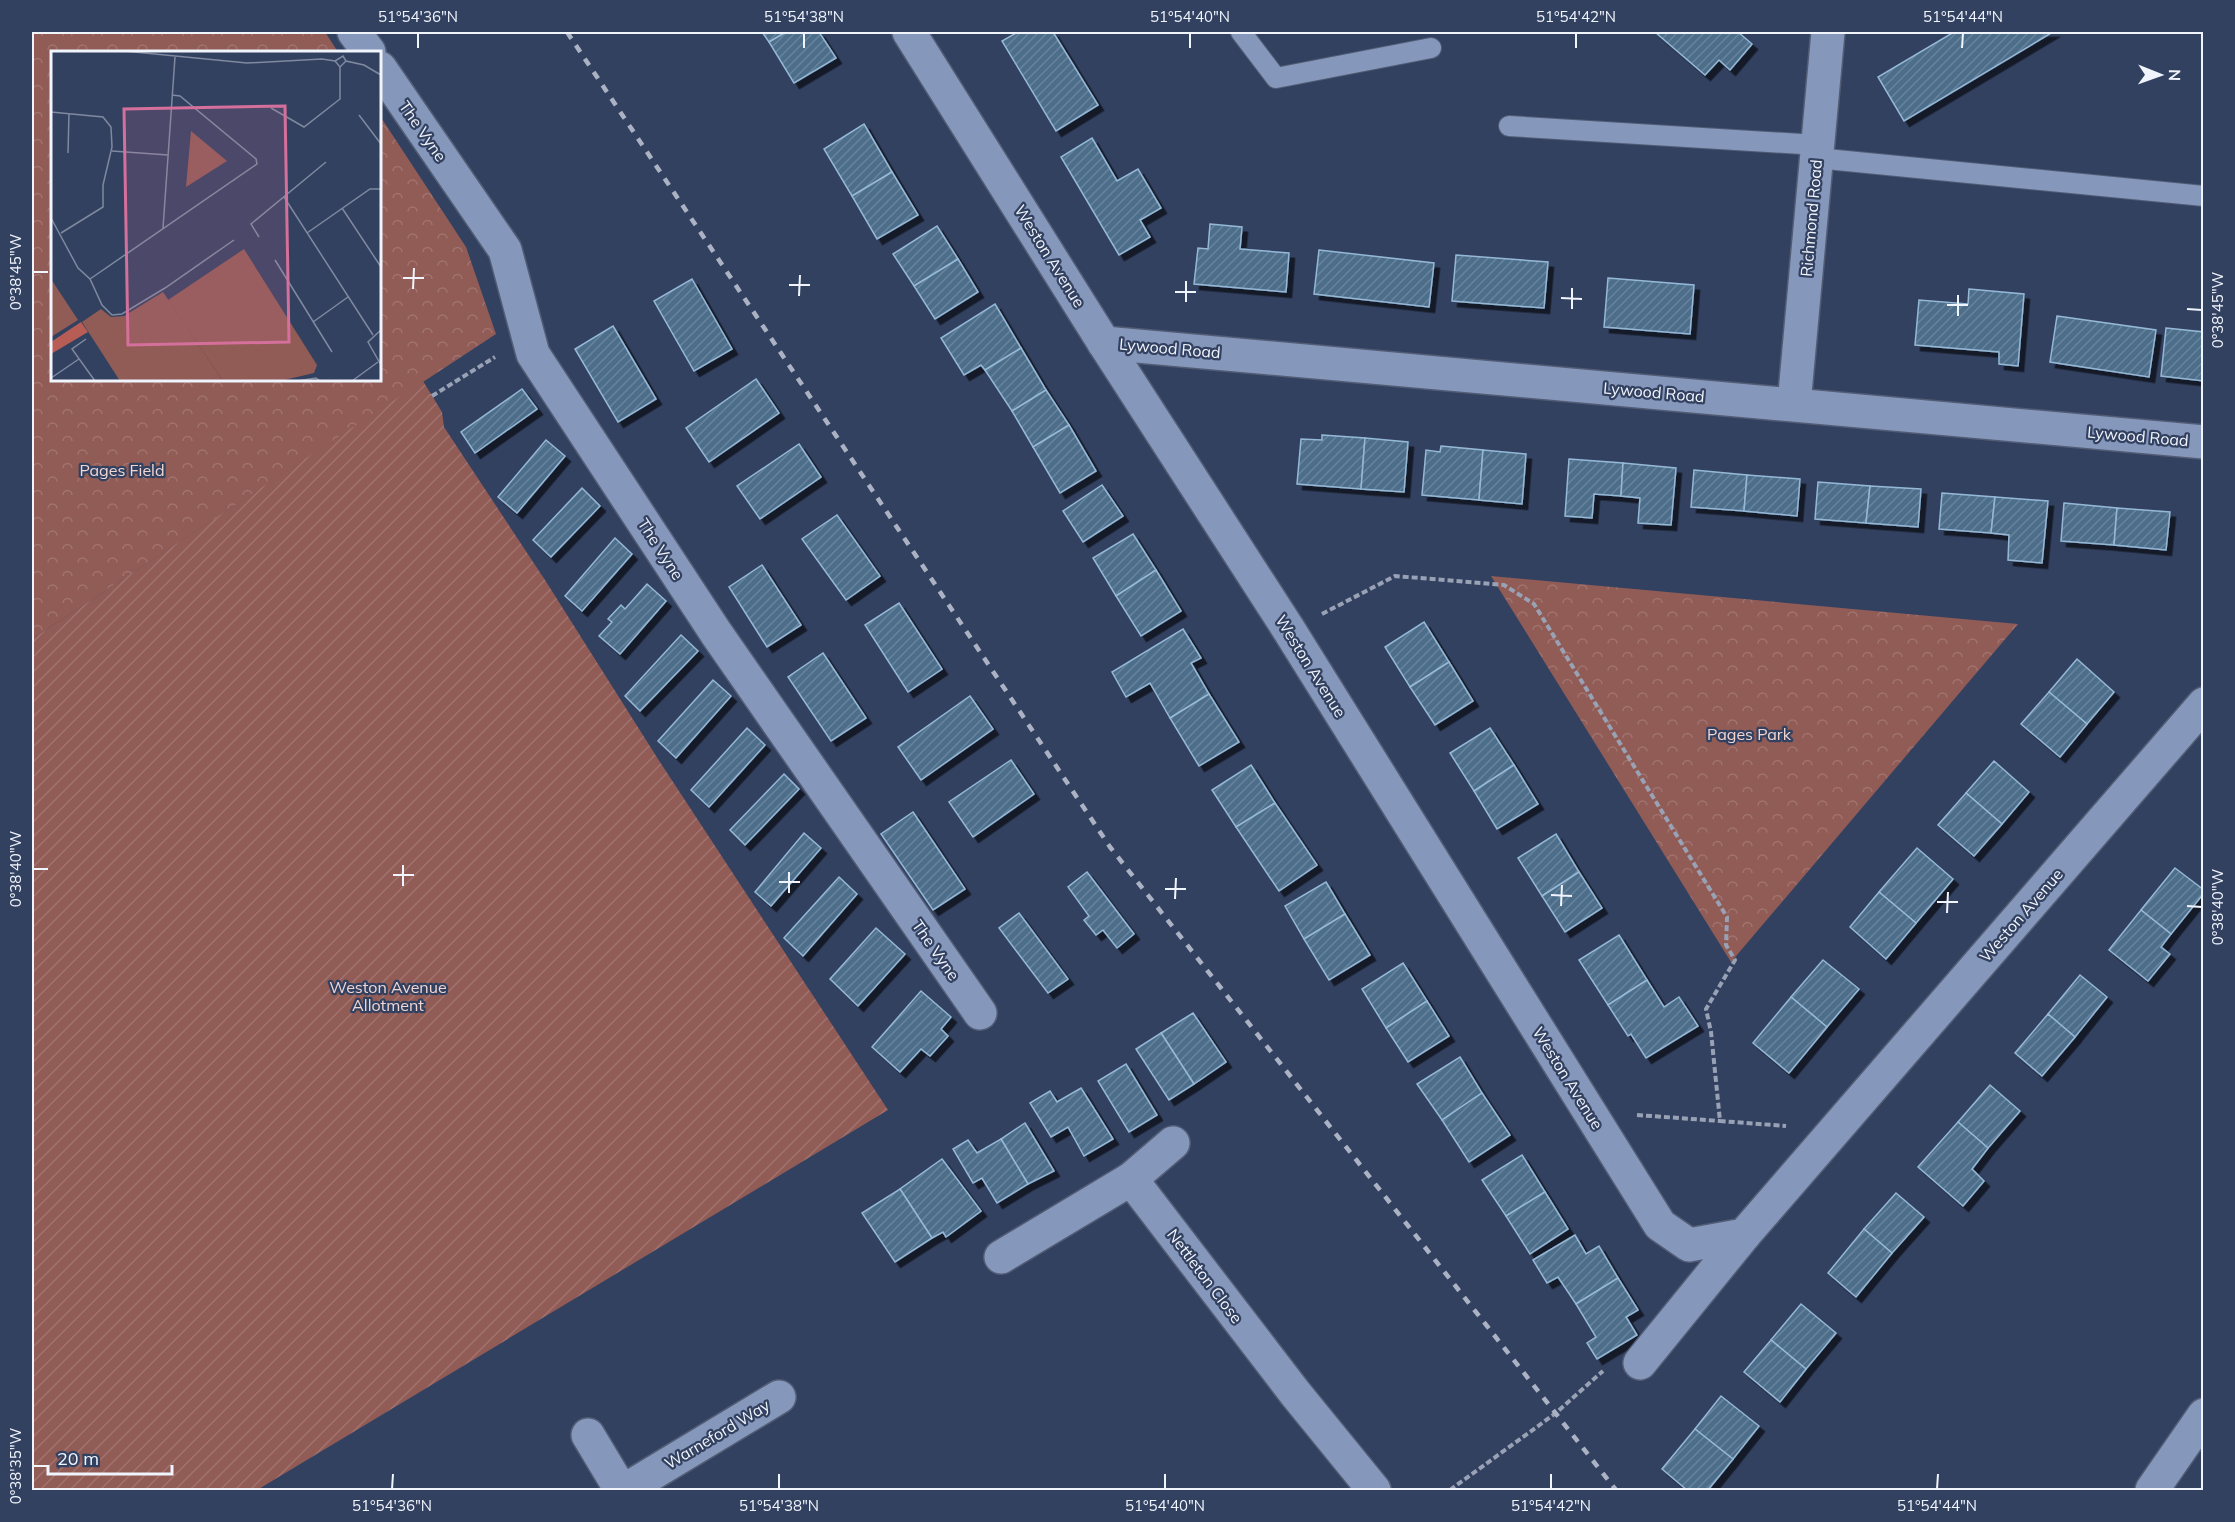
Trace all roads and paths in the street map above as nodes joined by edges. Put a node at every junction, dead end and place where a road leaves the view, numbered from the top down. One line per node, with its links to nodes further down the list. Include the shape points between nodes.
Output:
1 (354, 32): 6 (street)
2 (909, 32): 12 (street, Weston Avenue)
3 (1241, 32): 5 (lane, via 1276,78)
4 (1827, 32): 9 (street, Richmond Road)
5 (1431, 48)
6 (368, 51)
7 (381, 69): 11 (street, The Vyne, via 505,250)
8 (1509, 126): 9 (lane)
9 (1817, 152): 10 (lane); 14 (street, Richmond Road)
10 (2204, 196)
11 (529, 336): 13 (path); 18 (street, The Vyne, via 533,354 716,633)
12 (1104, 342): 14 (street, Lywood Road); 16 (street, Weston Avenue)
13 (432, 396)
14 (1794, 404): 15 (street, Lywood Road)
15 (2204, 442)
16 (1289, 630): 19 (street, Weston Avenue); 20 (path, via 1395,576 1504,585 1534,604 1727,917 1726,945 1735,960 1706,1009)
17 (2204, 704): 21 (street, Weston Avenue)
18 (980, 1013)
19 (1589, 1112): 20 (path); 24 (street, Weston Avenue, via 1659,1225 1689,1245)
20 (1720, 1121): 21 (path)
21 (1835, 1130): 24 (street, Weston Avenue)
22 (1173, 1143): 23 (street)
23 (1131, 1179): 25 (street); 31 (street, Nettleton Close)
24 (1744, 1235): 26 (street, Weston Avenue)
25 (1001, 1257)
26 (1625, 1364): 32 (path)
27 (779, 1397): 30 (street, Warneford Way)
28 (2204, 1415): 33 (street)
29 (588, 1435): 30 (street, Warneford Way)
30 (623, 1491)
31 (1374, 1491)
32 (1450, 1491)
33 (2152, 1491)

